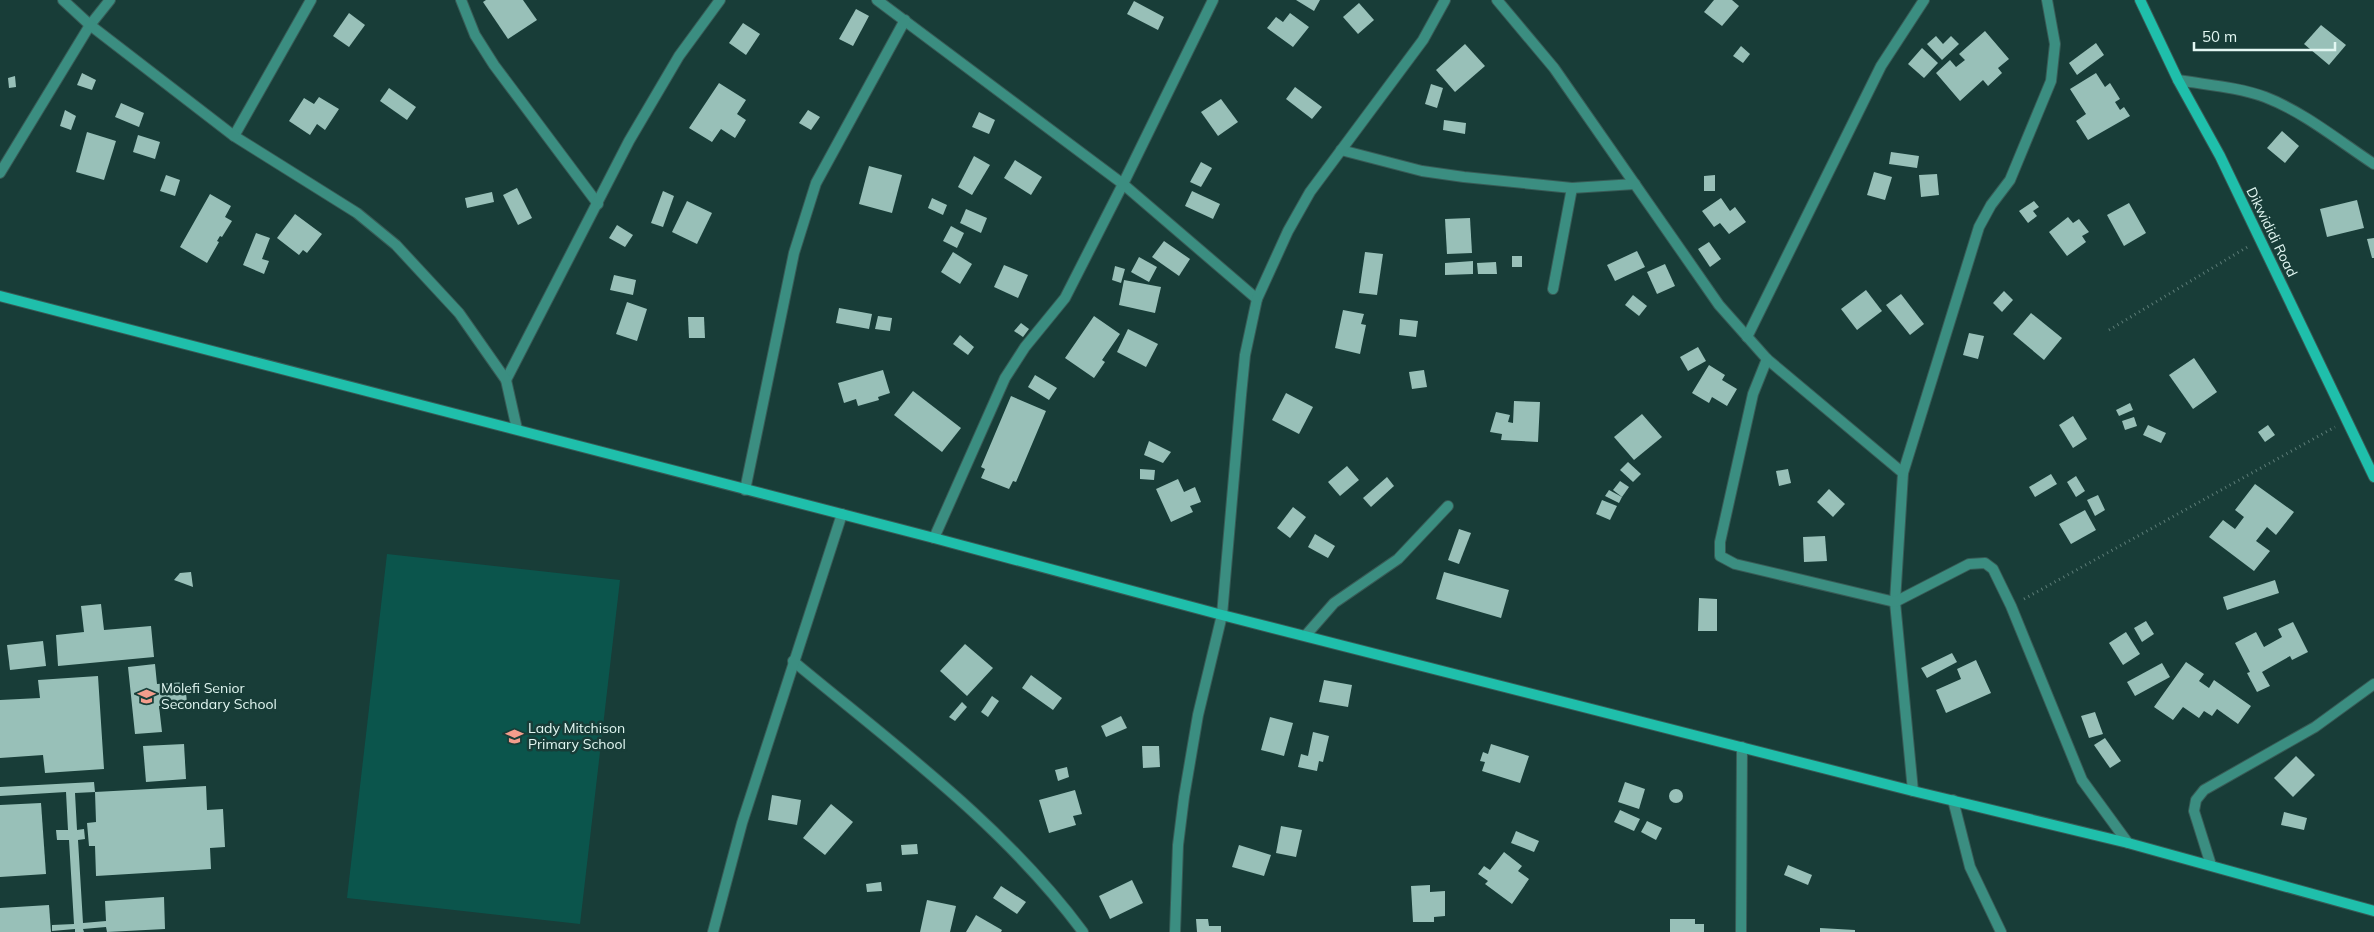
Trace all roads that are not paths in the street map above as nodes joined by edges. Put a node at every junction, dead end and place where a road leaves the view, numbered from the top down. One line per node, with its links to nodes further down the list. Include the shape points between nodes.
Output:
1 (63, 0): 14 (street)
2 (110, 0): 14 (street)
3 (311, 0): 16 (street)
4 (461, 0): 23 (street, via 475,35 494,65)
5 (720, 0): 23 (street, via 653,97)
6 (877, 0): 13 (street)
7 (1214, 0): 20 (street)
8 (1445, 0): 17 (street, via 1423,40)
9 (1497, 0): 21 (street, via 1554,68)
10 (1924, 0): 27 (street, via 1881,66)
11 (2047, 0): 31 (street, via 2054,44 2051,81 2010,180 1991,205 1980,227)
12 (2140, 0): 15 (main road, Dikwididi Road)
13 (905, 20): 20 (street); 33 (street, via 816,183 794,253)
14 (90, 25): 16 (street); 19 (street)
15 (2178, 80): 18 (street, via 2266,98 2291,110); 32 (main road, Dikwididi Road, via 2220,156)
16 (234, 136): 29 (street, via 357,213 396,245 459,313)
17 (1341, 150): 22 (street, via 1440,174); 26 (street, via 1299,210)
18 (2374, 164)
19 (0, 173)
20 (1123, 184): 26 (street); 36 (street, via 1065,298 1024,347 1005,378)
21 (1635, 184): 22 (street); 27 (street, via 1719,305)
22 (1572, 188): 24 (street)
23 (598, 204): 29 (street)
24 (1553, 289)
25 (0, 296): 30 (main road)
26 (1257, 299): 38 (street, via 1243,379)
27 (1747, 336): 28 (street)
28 (1767, 359): 31 (street); 37 (street, via 1753,394 1720,542 1720,556 1735,564)
29 (506, 380): 30 (street)
30 (517, 429): 33 (main road)
31 (1903, 473): 37 (street)
32 (2374, 477)
33 (745, 490): 35 (main road)
34 (1448, 506): 39 (street, via 1398,558 1334,603)
35 (842, 514): 36 (main road); 40 (street)
36 (934, 538): 38 (main road)
37 (1895, 602): 43 (street); 45 (street, via 1969,564 1985,563 1993,569 2082,780)
38 (1222, 615): 39 (main road); 50 (street, via 1198,715 1184,797 1178,844)
39 (1306, 635): 42 (main road)
40 (793, 661): 48 (street, via 742,823); 49 (street, via 973,812 1006,844)
41 (2374, 684): 46 (street, via 2315,726 2204,790 2196,800 2194,811)
42 (1742, 747): 43 (main road); 51 (street)
43 (1913, 791): 44 (main road)
44 (1953, 800): 45 (main road); 52 (street, via 1970,867)
45 (2128, 843): 46 (main road)
46 (2212, 865): 47 (main road)
47 (2374, 911)
48 (713, 932)
49 (1083, 932)
50 (1175, 932)
51 (1742, 932)
52 (2001, 932)

